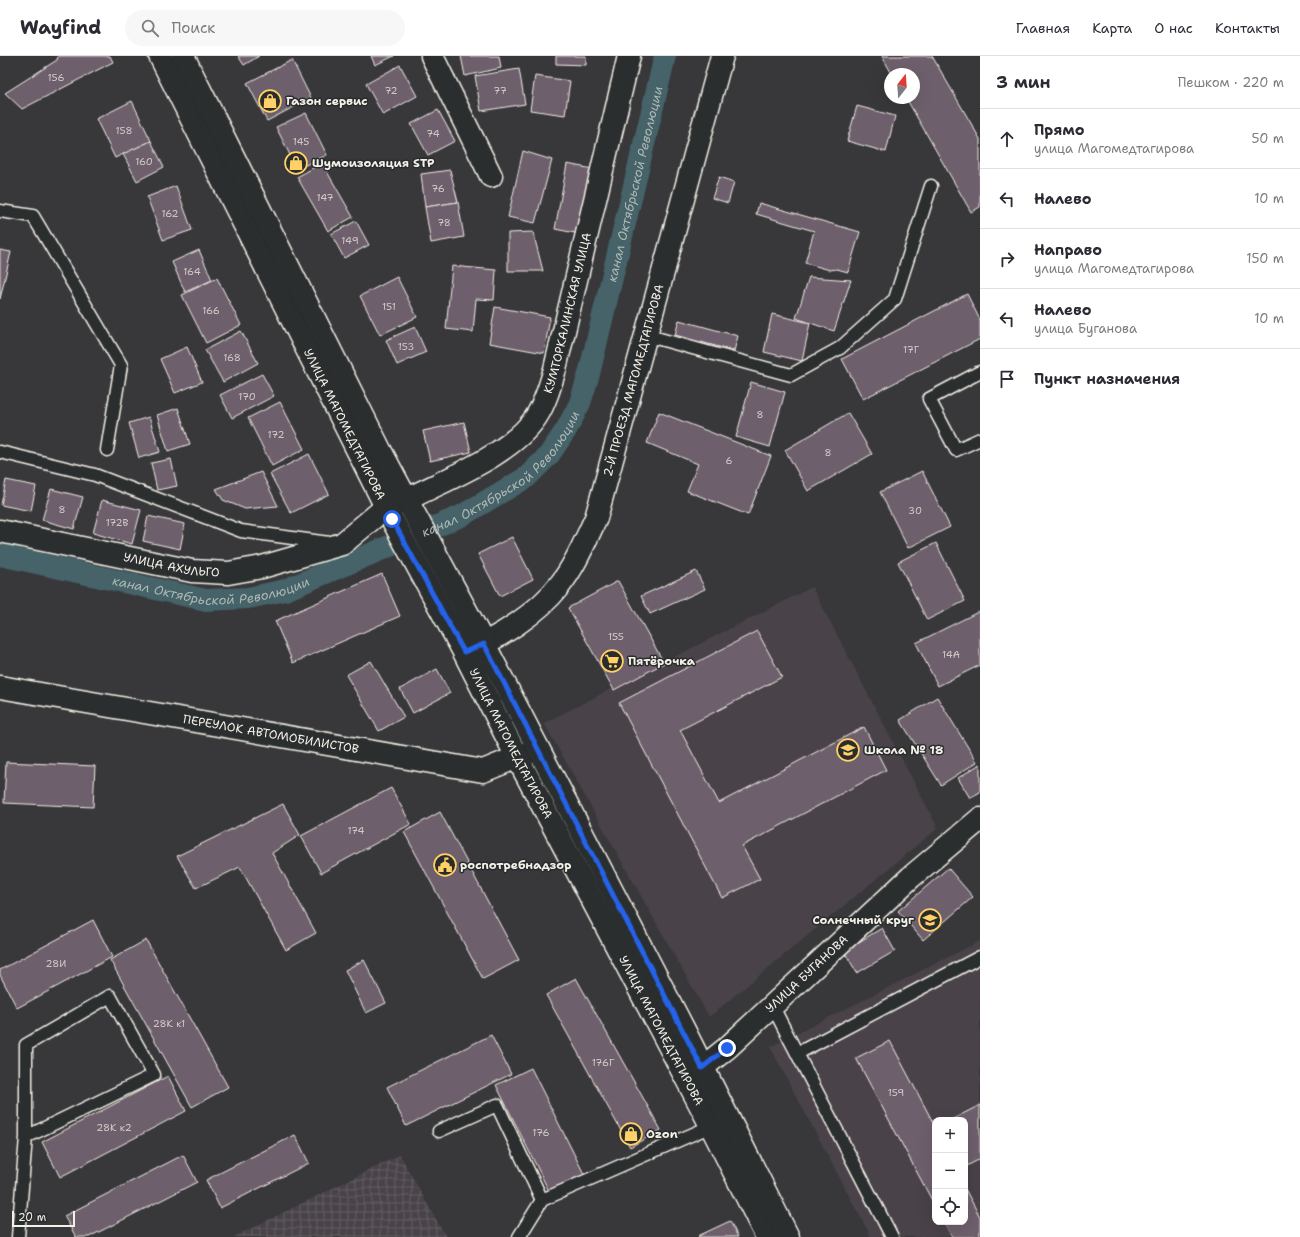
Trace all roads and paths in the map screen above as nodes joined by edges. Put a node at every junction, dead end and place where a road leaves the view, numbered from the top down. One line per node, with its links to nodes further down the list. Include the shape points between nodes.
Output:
1 (160, 56): 15 (main road, УЛИЦА МАГОМЕДТАГИРОВА)
2 (183, 56): 14 (main road, УЛИЦА МАГОМЕДТАГИРОВА)
3 (432, 56): 6 (main road)
4 (629, 56): 14 (main road, КУМТОРКАЛИНСКАЯ УЛИЦА, via 555,369 536,417 521,435 502,451)
5 (722, 56): 9 (main road, 2-Й ПРОЕЗД МАГОМЕДТАГИРОВА)
6 (491, 176)
7 (931, 186): 9 (lane, via 895,299 840,348 791,375)
8 (0, 211): 12 (lane, via 33,216 121,365)
9 (645, 335): 19 (main road, 2-Й ПРОЕЗД МАГОМЕДТАГИРОВА, via 596,518 571,568 560,586 541,607)
10 (980, 372): 11 (lane, via 929,399 956,450)
11 (980, 439)
12 (107, 450)
13 (0, 452): 17 (lane, via 95,475 241,531)
14 (409, 505): 15 (main road, КУМТОРКАЛИНСКАЯ УЛИЦА); 18 (main road, УЛИЦА МАГОМЕДТАГИРОВА)
15 (389, 513): 17 (main road); 18 (main road, УЛИЦА МАГОМЕДТАГИРОВА)
16 (0, 531): 17 (main road, УЛИЦА АХУЛЬГО, via 210,573 228,573 262,567)
17 (342, 544)
18 (440, 585): 19 (main road, УЛИЦА МАГОМЕДТАГИРОВА)
19 (474, 648): 21 (main road, УЛИЦА МАГОМЕДТАГИРОВА); 22 (main road, УЛИЦА МАГОМЕДТАГИРОВА)
20 (0, 688): 22 (main road, ПЕРЕУЛОК АВТОМОБИЛИСТОВ, via 483,771)
21 (538, 749): 22 (main road, ПЕРЕУЛОК АВТОМОБИЛИСТОВ); 27 (main road, УЛИЦА МАГОМЕДТАГИРОВА)
22 (516, 757): 27 (main road, УЛИЦА МАГОМЕДТАГИРОВА)
23 (980, 818): 25 (main road, УЛИЦА БУГАНОВА, via 911,877)
24 (980, 957): 26 (lane)
25 (773, 1007): 26 (lane); 27 (main road, УЛИЦА БУГАНОВА)
26 (798, 1053): 36 (lane)
27 (694, 1073): 28 (main road, УЛИЦА МАГОМЕДТАГИРОВА)
28 (720, 1123): 31 (lane); 34 (main road, УЛИЦА МАГОМЕДТАГИРОВА); 35 (main road, УЛИЦА МАГОМЕДТАГИРОВА)
29 (439, 1132): 31 (lane, via 497,1105)
30 (26, 1137): 30 (lane, via 26,1045 110,996 154,1074); 32 (lane)
31 (542, 1200): 33 (lane)
32 (18, 1237)
33 (519, 1237)
34 (767, 1237)
35 (788, 1237)
36 (892, 1237)

